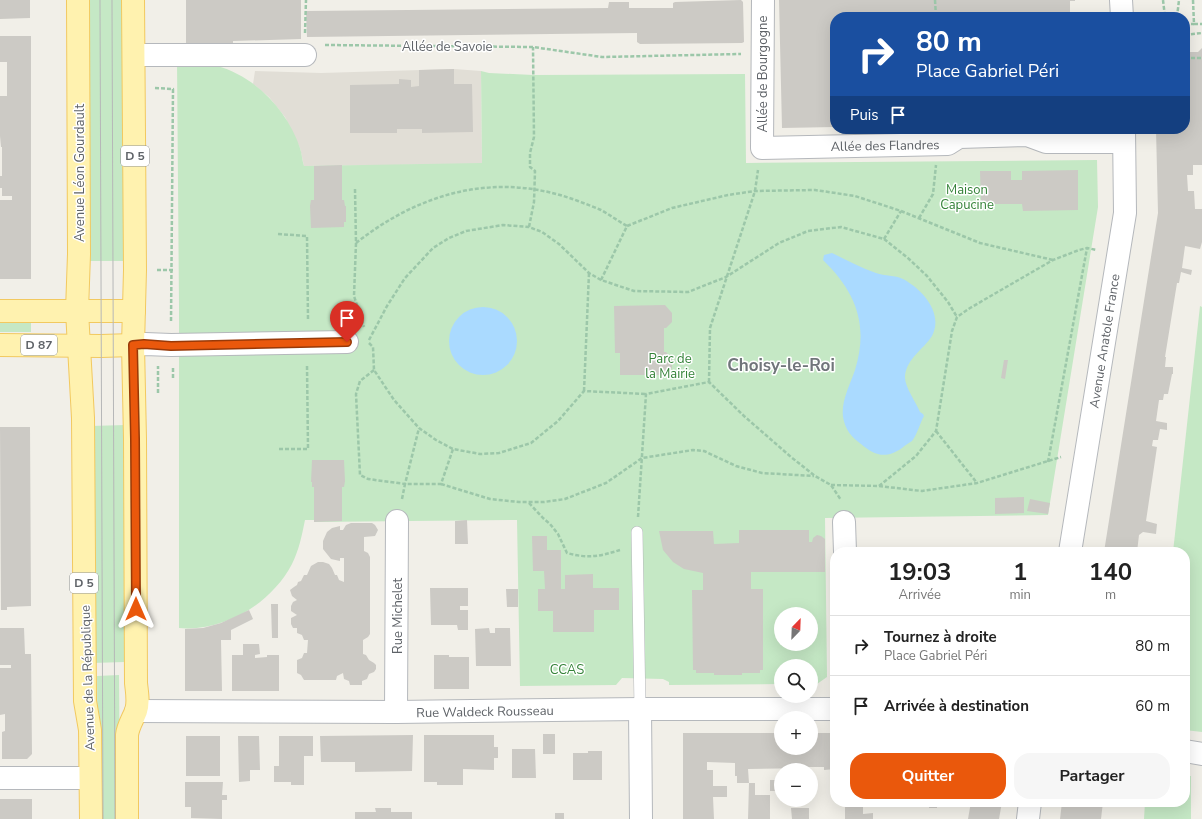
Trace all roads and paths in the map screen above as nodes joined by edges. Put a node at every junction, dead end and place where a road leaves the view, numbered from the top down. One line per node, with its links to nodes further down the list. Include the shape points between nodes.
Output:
1 (78, 0): 45 (main road, Avenue Léon Gourdault / D 5)
2 (133, 0): 21 (main road, D 5)
3 (306, 0): 22 (path)
4 (763, 0): 20 (street, Allée de Bourgogne)
5 (935, 0): 10 (path)
6 (1121, 0): 11 (street)
7 (1163, 0): 12 (path)
8 (1178, 0): 13 (path)
9 (1193, 0): 15 (path)
10 (936, 12)
11 (1122, 12)
12 (1164, 12)
13 (1177, 12)
14 (1190, 24): 15 (path)
15 (1194, 24): 16 (path)
16 (1202, 24)
17 (1202, 34): 18 (path)
18 (1190, 35)
19 (533, 47): 20 (path, Allée de Savoie, via 602,57); 22 (path, Allée de Savoie, via 318,45); 29 (path, via 534,138 530,168 535,171)
20 (763, 53): 28 (street, Allée de Bourgogne)
21 (134, 55): 22 (street); 25 (main road, D 5)
22 (305, 55)
23 (1190, 58): 24 (path)
24 (1202, 58)
25 (134, 89): 46 (main road, D 5); 54 (path, via 173,90)
26 (1124, 136): 27 (street, Allée des Flandres, via 1046,142 1027,135 959,137 948,144); 77 (street, Avenue Anatole France, via 1125,213)
27 (937, 144): 28 (street, Allée des Flandres); 33 (path, via 933,194)
28 (762, 148)
29 (534, 188): 34 (path, via 601,210); 35 (path); 37 (path, via 488,188 430,200 406,210 372,230)
30 (355, 189): 37 (path)
31 (755, 191): 32 (path, via 815,190 854,196); 34 (path, via 672,208); 42 (path)
32 (901, 211): 33 (path); 36 (path)
33 (918, 218): 40 (path, via 980,243)
34 (627, 226): 43 (path)
35 (529, 227): 41 (path, via 560,244); 50 (path, via 503,224 466,231 433,248 404,278)
36 (884, 239): 42 (path, via 841,227 808,231 779,243); 47 (path, via 927,276)
37 (356, 243): 48 (path, via 354,296)
38 (1087, 248): 39 (path); 40 (path); 64 (path)
39 (1094, 249)
40 (1053, 260): 47 (path)
41 (589, 273): 43 (path); 57 (path)
42 (726, 278): 43 (path, via 688,292 634,291); 56 (path, via 710,328)
43 (601, 280)
44 (0, 311): 45 (main road)
45 (77, 311): 46 (main road); 53 (main road, Avenue Léon Gourdault / D 5)
46 (134, 311): 52 (main road, D 5)
47 (957, 317): 60 (path, via 952,331)
48 (364, 329)
49 (356, 339): 50 (path); 54 (street)
50 (368, 342): 55 (path, via 373,347)
51 (0, 345): 53 (main road, D 87)
52 (133, 345): 53 (main road, D 87); 54 (street); 80 (main road, D 5, via 138,701)
53 (79, 346): 85 (main road, Avenue de la République / D 5, via 83,418 85,701 90,730)
54 (171, 346)
55 (374, 370): 59 (path, via 394,400); 59 (path, via 360,381 356,394 360,475 368,479 405,484)
56 (709, 382): 58 (path); 65 (path, via 744,416)
57 (584, 391): 58 (path); 61 (path, via 558,422 531,444 499,453 480,454)
58 (646, 394): 63 (path)
59 (420, 428): 61 (path)
60 (936, 430): 66 (path); 70 (path, via 916,456)
61 (453, 449): 68 (path)
62 (1061, 457): 64 (path)
63 (642, 458): 65 (path, via 693,450 704,451 736,466 762,473); 71 (path, via 606,483 565,499); 74 (path)
64 (1048, 462): 66 (path)
65 (815, 476): 69 (path)
66 (977, 483): 70 (path, via 922,491)
67 (411, 484): 68 (path)
68 (441, 484): 71 (path, via 490,499)
69 (831, 485): 70 (path); 73 (path, via 843,503)
70 (879, 486)
71 (529, 502): 75 (path, via 558,534 567,553 576,556 599,556)
72 (397, 521): 81 (street, Rue Michelet)
73 (844, 522): 76 (street)
74 (637, 532): 75 (lane)
75 (637, 545): 78 (lane)
76 (845, 547)
77 (1071, 547)
78 (640, 709): 79 (street, Rue Waldeck Rousseau); 81 (street, Rue Waldeck Rousseau); 89 (street)
79 (830, 709)
80 (136, 711): 81 (street, Rue Waldeck Rousseau); 88 (main road, D 5, via 127,735)
81 (396, 712)
82 (1190, 752): 83 (street)
83 (1202, 754)
84 (0, 778): 85 (street)
85 (90, 778): 87 (main road, Avenue de la République / D 5)
86 (1029, 807): 90 (street)
87 (91, 819)
88 (127, 819)
89 (641, 819)
90 (1028, 819)

